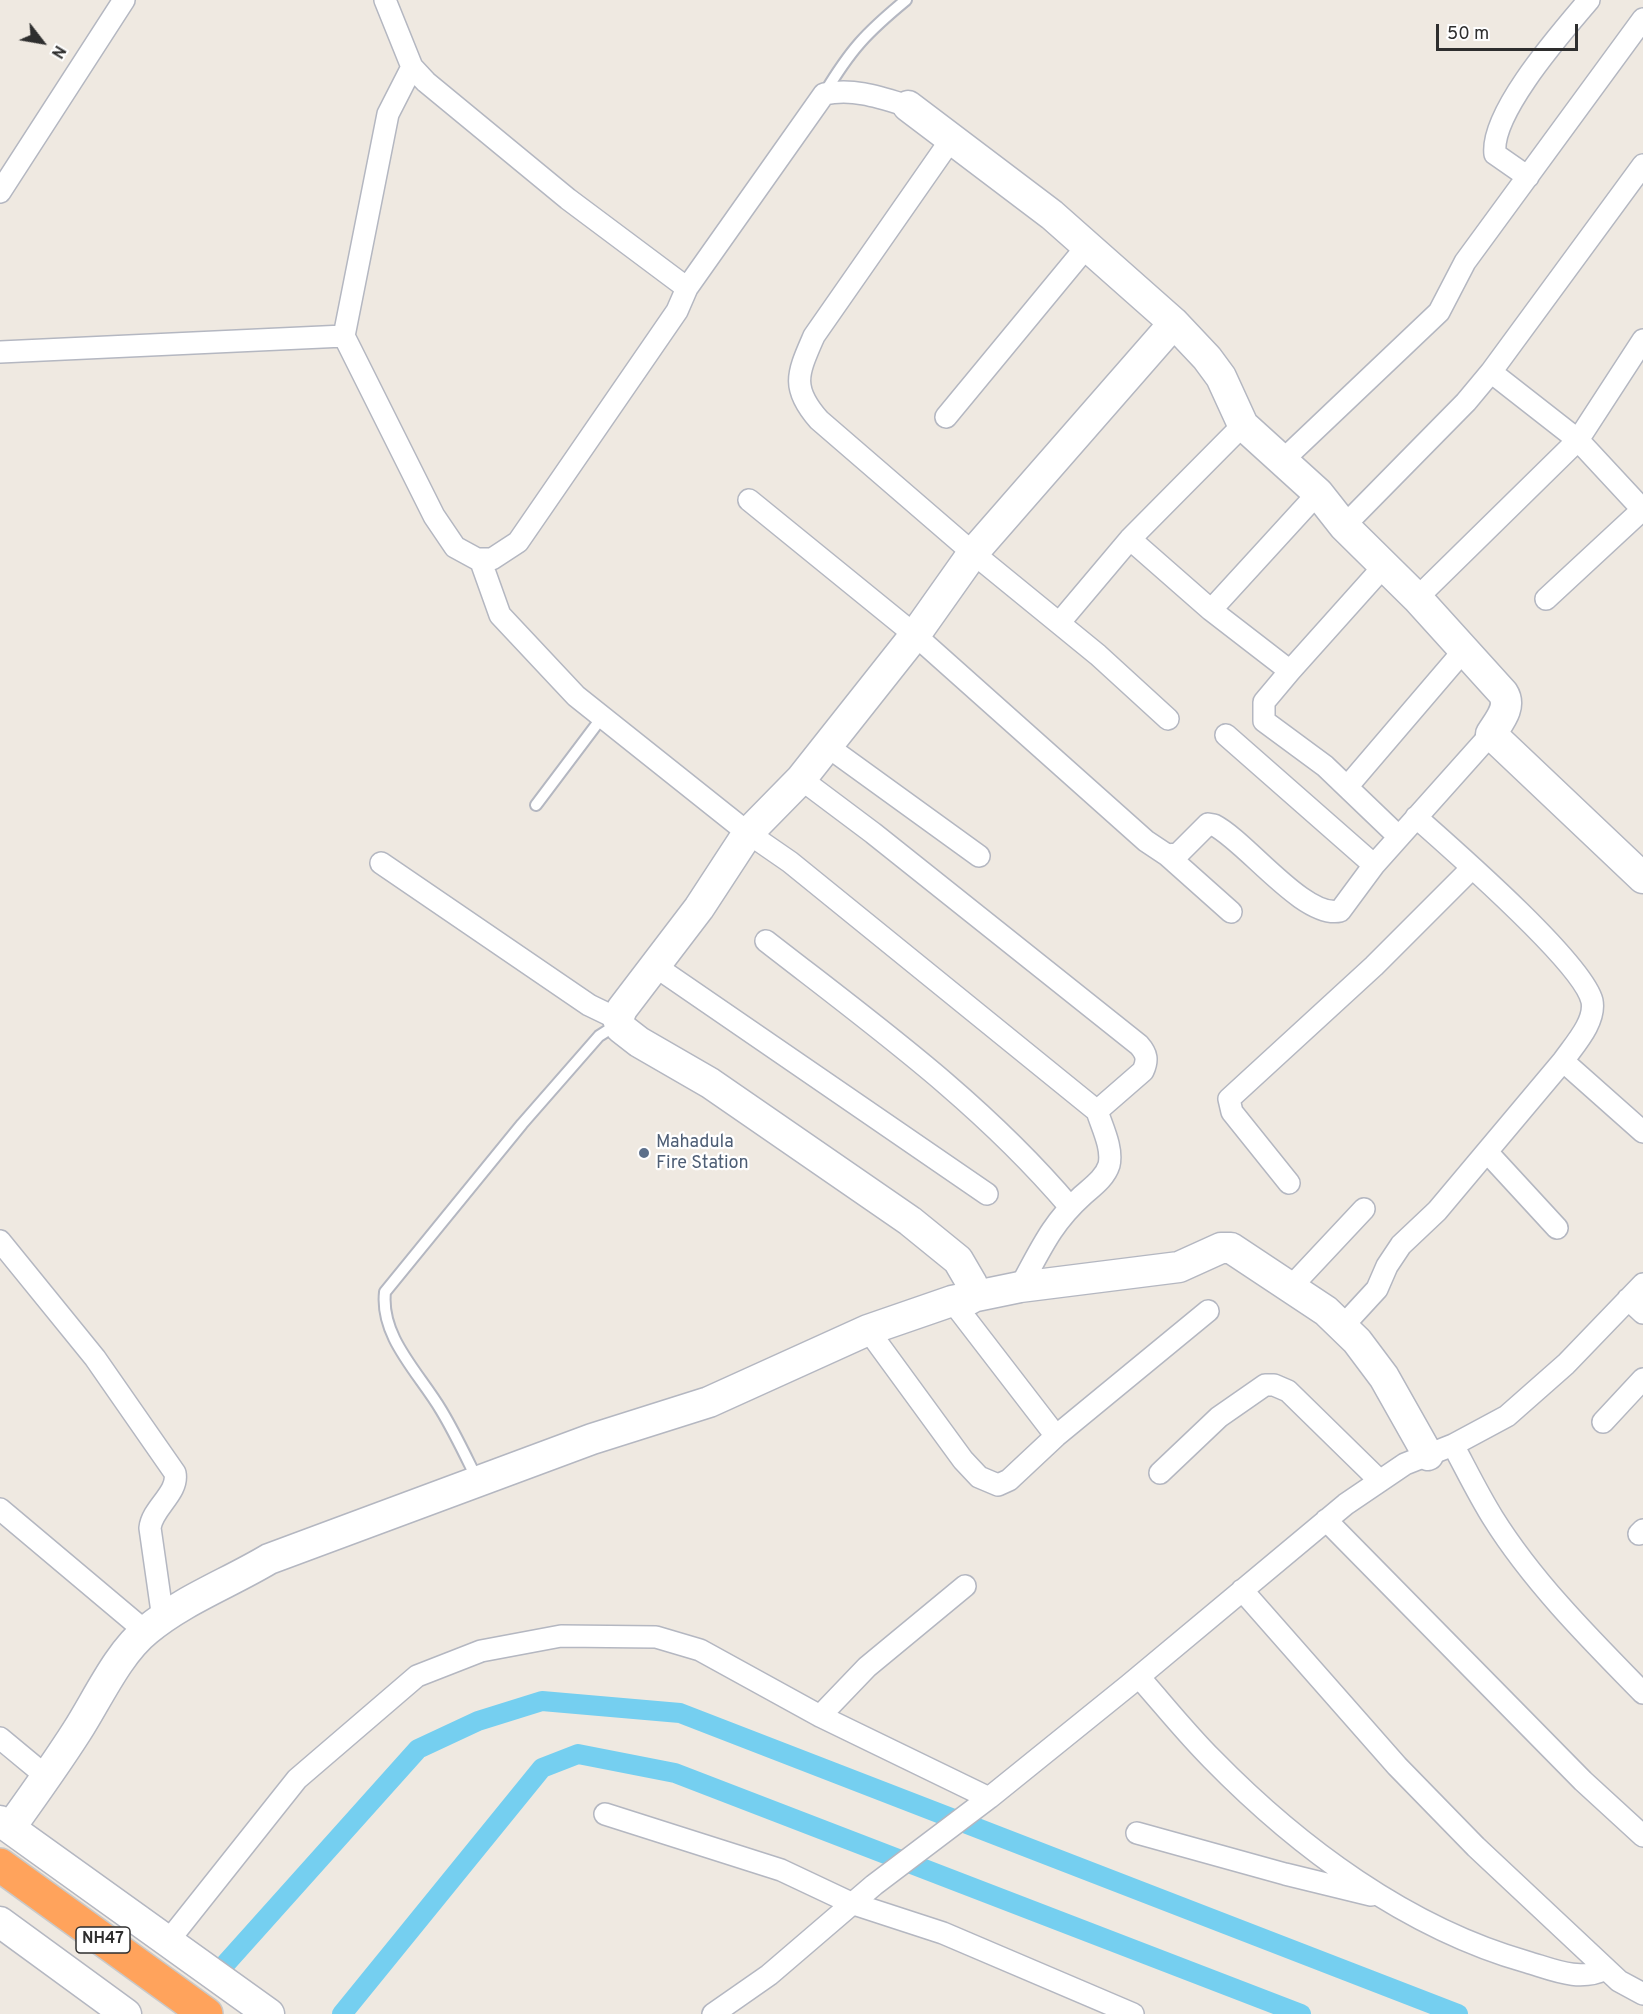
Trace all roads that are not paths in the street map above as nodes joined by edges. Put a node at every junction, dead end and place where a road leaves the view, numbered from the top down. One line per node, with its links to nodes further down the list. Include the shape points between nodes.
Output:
1 (124, 0): 12 (street)
2 (385, 0): 6 (street)
3 (906, 0): 7 (lane, via 870,29 847,55)
4 (1589, 0): 11 (street, via 1517,92 1497,132 1495,154)
5 (1643, 19): 11 (street)
6 (412, 67): 14 (street, via 568,199); 16 (street, via 388,114)
7 (824, 94): 8 (street, via 873,94); 14 (street)
8 (908, 106): 9 (street)
9 (952, 138): 13 (street); 30 (street, via 814,336 801,367 798,389 804,404 819,420)
10 (1643, 165): 20 (street)
11 (1528, 177): 24 (street, via 1465,262 1439,312)
12 (0, 192)
13 (1088, 245): 15 (street); 21 (street)
14 (687, 288): 31 (street, via 677,311 519,542 492,559)
15 (1174, 323): 22 (street, via 1221,377); 30 (street)
16 (344, 336): 18 (street); 31 (street, via 434,516 455,547)
17 (1643, 340): 19 (street)
18 (0, 352)
19 (1637, 363): 23 (street)
20 (1491, 372): 23 (street); 28 (street)
21 (946, 417)
22 (1243, 425): 24 (street); 29 (street)
23 (1578, 440): 27 (street); 33 (street)
24 (1282, 461): 25 (street)
25 (1318, 493): 28 (street); 35 (street)
26 (749, 500): 37 (street)
27 (1643, 510): 34 (street)
28 (1344, 526): 32 (street)
29 (1130, 539): 35 (street); 36 (street)
30 (973, 553): 36 (street); 37 (street)
31 (480, 559): 40 (street, via 500,615 576,696)
32 (1384, 566): 33 (street); 39 (street)
33 (1417, 598): 38 (street)
34 (1546, 599)
35 (1211, 610): 39 (street)
36 (1060, 622): 41 (street)
37 (915, 635): 44 (street); 51 (street, via 1146,841)
38 (1465, 649): 42 (street, via 1508,700); 46 (street)
39 (1290, 671): 46 (street, via 1264,702 1264,721)
40 (603, 716): 47 (lane); 49 (street)
41 (1168, 720)
42 (1491, 734): 48 (street); 56 (street)
43 (1226, 735): 54 (street)
44 (827, 746): 45 (street); 52 (street)
45 (801, 779): 49 (street); 62 (street, via 1139,1045 1147,1061 1143,1071)
46 (1347, 787): 50 (street)
47 (536, 806)
48 (1416, 817): 50 (street); 55 (street)
49 (748, 833): 59 (street); 62 (street, via 799,869)
50 (1398, 836): 54 (street)
51 (1167, 855): 54 (street, via 1178,854 1208,824 1214,825 1298,894 1330,913 1340,911); 57 (street)
52 (979, 856)
53 (381, 863): 60 (street)
54 (1374, 864)
55 (1472, 868): 61 (street, via 1552,945 1583,981 1592,1003 1587,1026); 65 (street, via 1374,966 1229,1099 1232,1112)
56 (1640, 870)
57 (1231, 912)
58 (766, 941): 67 (street, via 962,1095 1020,1150)
59 (655, 966): 60 (street, via 622,1009); 66 (street)
60 (619, 1024): 74 (street, via 910,1221 958,1260 972,1284); 83 (lane, via 599,1036 522,1124 385,1292 384,1309 392,1336 441,1410)
61 (1563, 1061): 63 (street); 64 (street)
62 (1097, 1111): 67 (street, via 1109,1149 1109,1165 1101,1180)
63 (1643, 1132)
64 (1486, 1152): 69 (street); 76 (street, via 1437,1211 1401,1245 1377,1289)
65 (1289, 1183)
66 (987, 1194)
67 (1070, 1207): 71 (street, via 1043,1242)
68 (1364, 1209): 72 (street)
69 (1557, 1228)
70 (0, 1241): 89 (street, via 95,1358 175,1473 174,1486 153,1515 150,1528)
71 (1020, 1287): 72 (street, via 1179,1267 1221,1248 1231,1248); 74 (street)
72 (1289, 1289): 76 (street, via 1326,1311)
73 (1638, 1298): 81 (street, via 1507,1416)
74 (961, 1300): 77 (street); 80 (street)
75 (1208, 1311): 80 (street)
76 (1342, 1327): 81 (street)
77 (868, 1330): 80 (street, via 963,1460 990,1484 1009,1480); 83 (street, via 709,1402)
78 (1643, 1379): 79 (street)
79 (1603, 1422)
80 (1056, 1436)
81 (1441, 1450): 84 (street, via 1405,1464); 91 (street, via 1539,1580)
82 (1160, 1473): 84 (street, via 1219,1418 1265,1385 1274,1385 1288,1391)
83 (478, 1481): 89 (street, via 269,1559)
84 (1380, 1481): 86 (street)
85 (0, 1509): 89 (street)
86 (1326, 1520): 88 (street); 99 (street, via 1582,1781)
87 (965, 1586): 92 (street, via 867,1667)
88 (1242, 1590): 90 (street); 106 (street, via 1397,1766)
89 (154, 1625): 94 (street, via 118,1665)
90 (1138, 1677): 95 (street); 102 (street, via 1212,1759 1319,1852)
91 (1643, 1693)
92 (820, 1716): 95 (street); 105 (street, via 700,1650 656,1637 561,1636 481,1651 417,1676 297,1779)
93 (0, 1738): 94 (street)
94 (46, 1777): 97 (street)
95 (981, 1804): 103 (street)
96 (605, 1814): 103 (street, via 771,1866)
97 (5, 1825): 105 (street)
98 (1137, 1833): 102 (street)
99 (1643, 1836)
100 (0, 1865): 111 (highway, NH47)
101 (0, 1892): 110 (highway, NH47)
102 (1382, 1898): 106 (street, via 1507,1956 1581,1977)
103 (851, 1903): 113 (street, via 769,1975); 114 (street, via 943,1933)
104 (0, 1922): 109 (street)
105 (169, 1940): 108 (street)
106 (1606, 1969): 107 (street, via 1628,1988)
107 (1643, 1994)
108 (230, 2003): 112 (street)
109 (126, 2014)
110 (168, 2014)
111 (206, 2014)
112 (269, 2014)
113 (713, 2014)
114 (1133, 2014)

